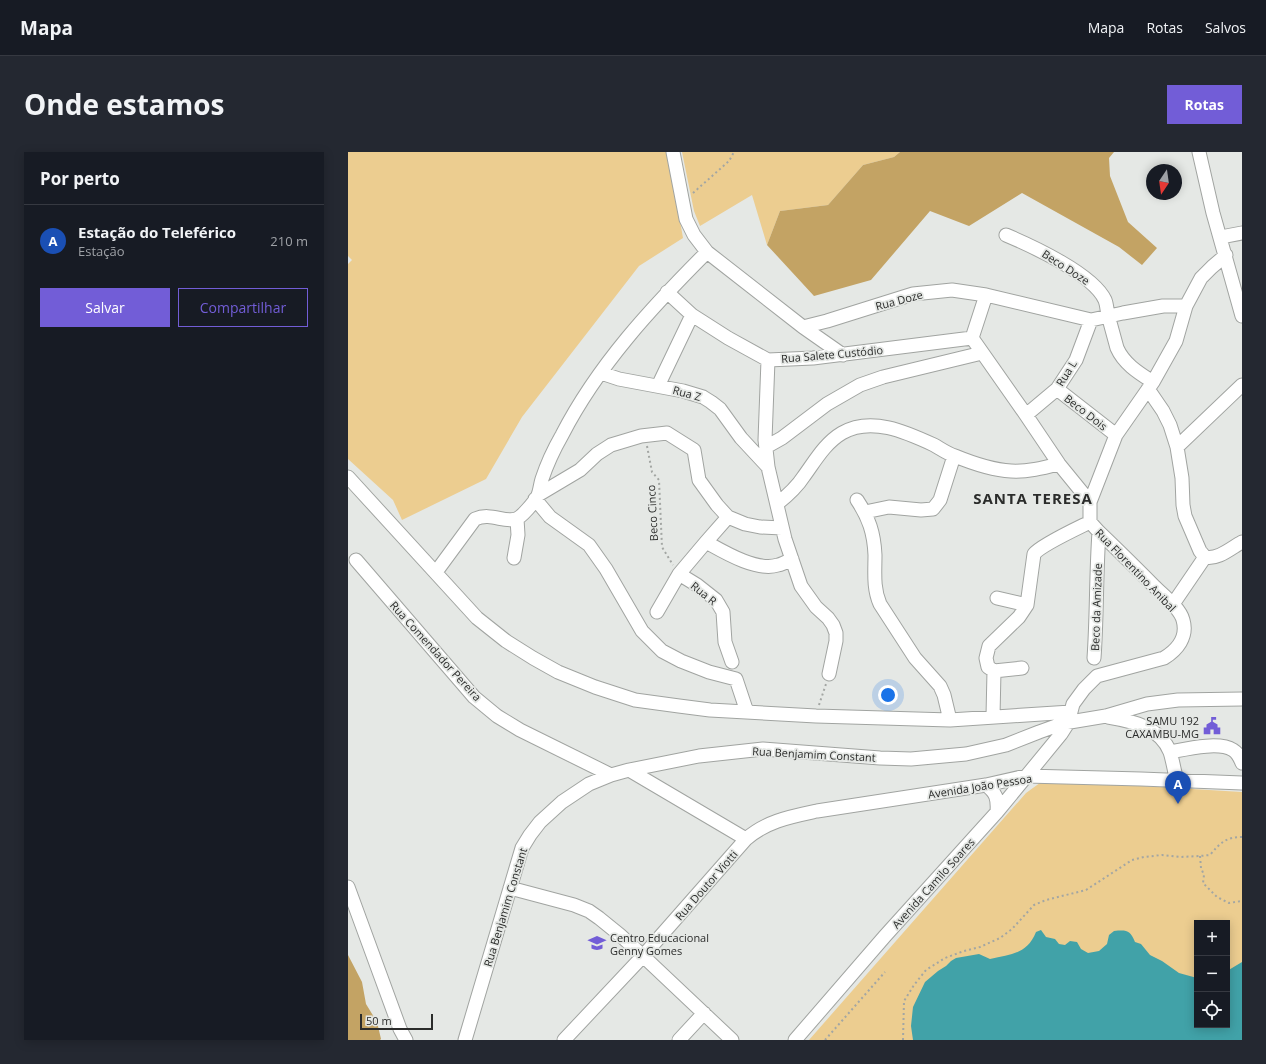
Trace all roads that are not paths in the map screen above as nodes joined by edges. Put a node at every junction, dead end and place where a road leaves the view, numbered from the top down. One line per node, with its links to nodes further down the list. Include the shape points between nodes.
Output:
1 (673, 152): 6 (street, via 686,219)
2 (1198, 152): 5 (street)
3 (1242, 233): 5 (street)
4 (1006, 235): 12 (street, Beco Doze, via 1032,246 1085,278 1096,287 1105,300)
5 (1221, 237): 7 (street)
6 (707, 252): 8 (street); 15 (street)
7 (1226, 255): 10 (street, via 1201,278); 13 (street)
8 (667, 292): 11 (street, Rua Salete Custódio); 20 (street)
9 (986, 295): 14 (street, Rua Doze); 15 (street, Rua Doze, via 952,290 913,294); 16 (street)
10 (1186, 306): 12 (street, Rua Doze, via 1163,306); 23 (street, via 1176,341)
11 (692, 315): 19 (street, Rua Salete Custódio); 22 (street)
12 (1109, 316): 14 (street, Rua Doze); 23 (street, Beco Doze, via 1120,356)
13 (1242, 316)
14 (1091, 320): 24 (street, Rua L, via 1076,360)
15 (803, 327): 18 (street)
16 (972, 338): 17 (street); 18 (street, Rua Salete Custódio)
17 (982, 353): 25 (street); 27 (street, via 860,385 826,404 782,438)
18 (842, 355): 19 (street, Rua Salete Custódio)
19 (768, 360): 27 (street)
20 (601, 373): 22 (street, Rua Z); 34 (street, via 562,434 548,462)
21 (1242, 385): 29 (street)
22 (658, 386): 28 (street, Rua Z, via 683,391 711,402 720,409)
23 (1151, 386): 26 (street); 29 (street)
24 (1057, 389): 25 (street, Rua L); 26 (street, Beco Dois)
25 (1026, 415): 31 (street)
26 (1116, 435): 36 (street)
27 (765, 443): 28 (street); 32 (street)
28 (747, 444): 32 (street, Rua Z)
29 (1177, 447): 46 (street, via 1185,516 1200,552)
30 (954, 456): 31 (street, via 989,468 1011,471 1033,470); 37 (street, via 888,428 872,425 856,427 842,433 831,442 792,491); 38 (street, via 940,500 933,509 889,507)
31 (1059, 464): 36 (street)
32 (768, 467): 37 (street)
33 (348, 477): 50 (street)
34 (537, 497): 39 (street, via 580,470 597,454 611,446 641,436 667,433 694,450 699,480); 40 (street); 62 (street, via 550,517 589,545 642,631 662,651 681,662 736,679)
35 (857, 500): 38 (street)
36 (1090, 502): 41 (street, Rua Florentino Anibal)
37 (777, 504): 42 (street)
38 (865, 512): 66 (street, via 874,540 877,597 907,646 940,686)
39 (728, 517): 42 (street, via 745,524); 44 (street)
40 (517, 519): 47 (street, via 518,535); 50 (street, via 481,516 475,519)
41 (1090, 522): 43 (street, Rua Florentino Anibal); 54 (street, via 1036,552 1033,557)
42 (782, 528): 48 (street)
43 (1099, 532): 53 (street, Rua Florentino Anibal); 56 (street, Beco da Amizade)
44 (706, 542): 48 (street, via 736,559 761,566 777,566); 51 (street)
45 (1242, 542): 46 (street, via 1216,556)
46 (1205, 557): 53 (street)
47 (514, 558)
48 (792, 559): 60 (street, via 801,586 816,607 828,618 836,633)
49 (356, 560): 70 (street, Rua Comendador Pereira, via 474,697 497,716 520,730)
50 (436, 572): 62 (street, via 477,618 494,632 558,672 635,700)
51 (679, 574): 55 (street); 57 (street, Rua R, via 716,600 724,612 725,642)
52 (997, 598): 54 (street)
53 (1173, 604): 65 (street, Rua Florentino Anibal, via 1183,619 1184,629 1179,644 1172,653 1148,663 1098,676 1073,704)
54 (1027, 605): 59 (street, via 1019,617 989,646 986,658 988,667)
55 (657, 612)
56 (1094, 658)
57 (732, 662)
58 (1022, 668): 59 (street)
59 (994, 671): 63 (street)
60 (829, 674)
61 (1242, 699): 64 (street, via 1160,701)
62 (747, 712): 66 (street)
63 (993, 716): 65 (street); 66 (street)
64 (1106, 716): 65 (street); 67 (street, via 1132,721 1148,728 1162,738)
65 (1069, 717): 69 (street, Rua Benjamim Constant, via 1006,745 944,757 880,758 763,749 700,756); 71 (street, Avenida Camilo Soares, via 1061,734)
66 (950, 720)
67 (1170, 752): 68 (street, via 1200,746 1223,747 1239,755); 72 (street)
68 (1242, 763)
69 (629, 770): 70 (street, Rua Benjamim Constant); 77 (street)
70 (611, 775): 79 (street, Rua Benjamim Constant, via 589,784 562,802 540,822 522,848)
71 (1026, 776): 72 (street, Avenida João Pessoa); 74 (street, Avenida João Pessoa); 75 (street, Avenida Camilo Soares)
72 (1177, 780): 73 (street, Avenida João Pessoa)
73 (1242, 783)
74 (986, 785): 75 (street, via 996,796); 76 (street, Avenida João Pessoa, via 789,816)
75 (997, 812): 87 (street, Avenida Camilo Soares)
76 (770, 823): 77 (street, Rua Doutor Viotti)
77 (746, 839): 80 (street, Rua Doutor Viotti)
78 (348, 887): 82 (street)
79 (510, 888): 80 (street, via 589,911); 83 (street, Rua Benjamim Constant)
80 (643, 956): 81 (street); 84 (street, Rua Doutor Viotti)
81 (704, 1013): 85 (street); 86 (street)
82 (402, 1036)
83 (466, 1040)
84 (564, 1040)
85 (679, 1040)
86 (732, 1040)
87 (795, 1040)

